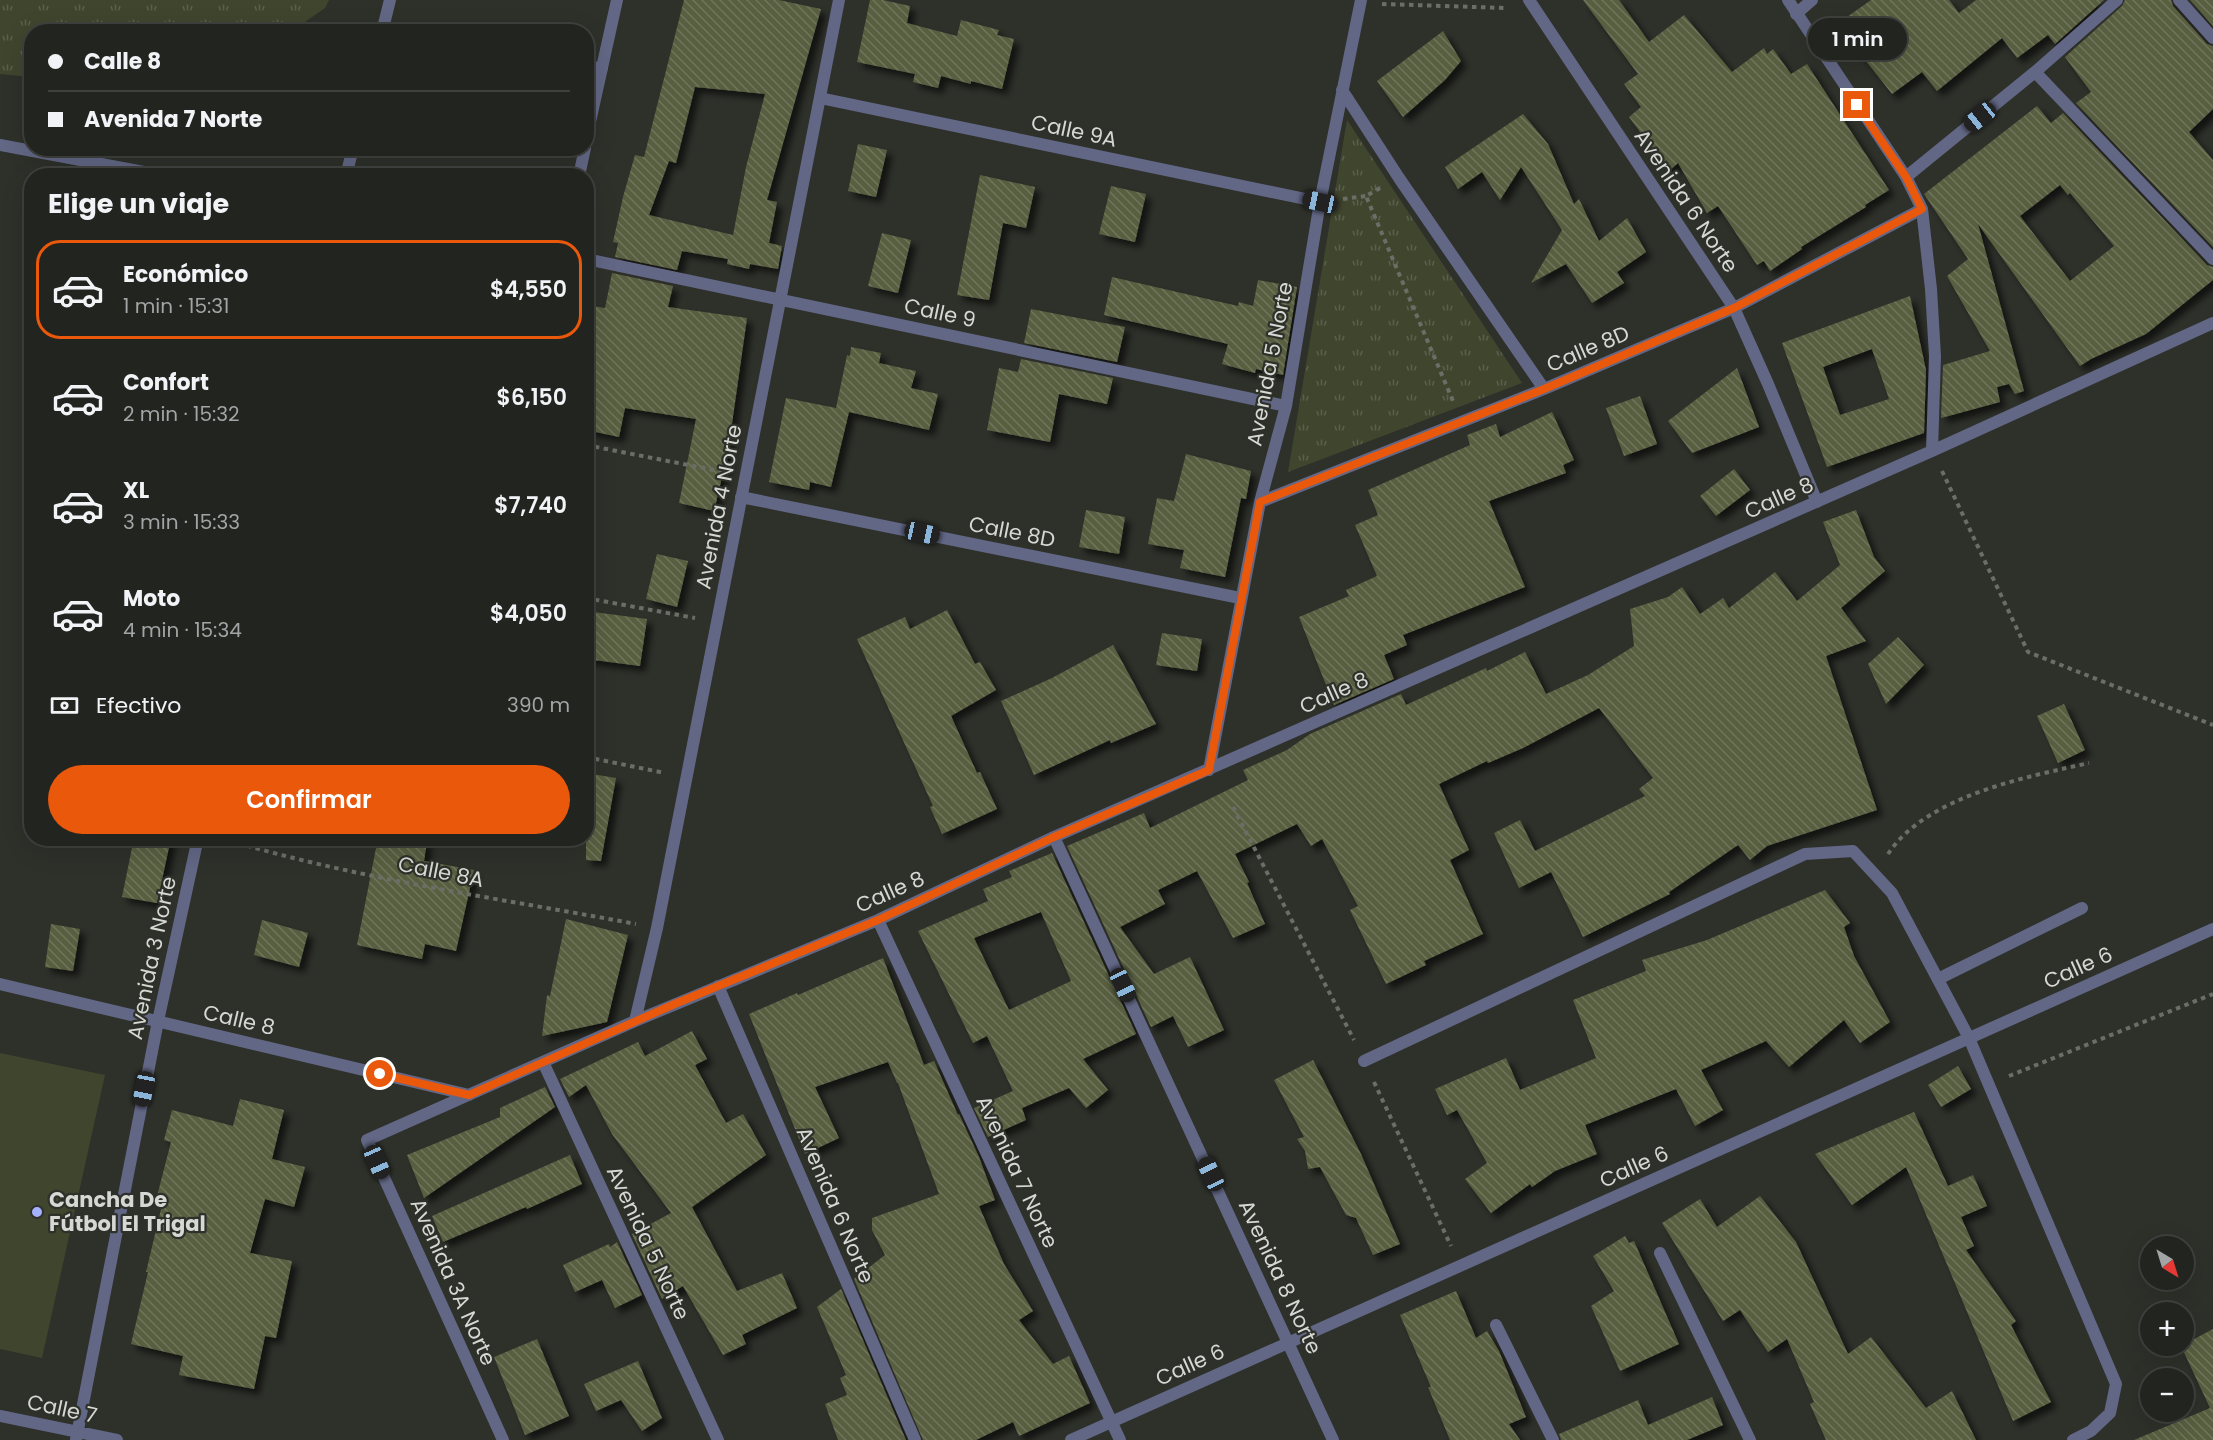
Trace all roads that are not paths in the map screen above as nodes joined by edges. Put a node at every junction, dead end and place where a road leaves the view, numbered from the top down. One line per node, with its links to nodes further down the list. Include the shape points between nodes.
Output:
1 (390, 0): 12 (street)
2 (618, 0): 15 (street)
3 (839, 0): 18 (street, Avenida 4 Norte)
4 (1347, 0): 9 (street)
5 (1788, 0): 11 (street)
6 (1812, 0): 11 (street)
7 (2117, 0): 16 (street)
8 (2179, 0): 13 (street)
9 (1361, 2): 17 (street, Avenida 5 Norte)
10 (1531, 4): 30 (street, Avenida 6 Norte)
11 (1796, 14): 24 (street)
12 (384, 24)
13 (2213, 38)
14 (594, 68): 15 (street)
15 (602, 69): 19 (street)
16 (2035, 72): 24 (street); 27 (street)
17 (1342, 90): 25 (street, Avenida 5 Norte); 32 (street)
18 (820, 98): 25 (street, Calle 9A); 29 (street, Avenida 4 Norte)
19 (594, 104)
20 (0, 145): 21 (street)
21 (24, 150)
22 (59, 156): 23 (street)
23 (122, 168)
24 (1906, 177): 26 (street)
25 (1320, 202): 33 (street, Avenida 5 Norte)
26 (1922, 209): 30 (street, Calle 8D); 34 (street, via 1935,356)
27 (2213, 259)
28 (594, 261): 29 (street, Calle 9)
29 (779, 300): 33 (street, Calle 9); 35 (street, Avenida 4 Norte)
30 (1734, 308): 32 (street, Calle 8D); 37 (street, Avenida 6 Norte)
31 (2213, 323): 34 (street, Calle 8)
32 (1544, 389): 36 (street, Calle 8D)
33 (1286, 406): 36 (street, Avenida 5 Norte)
34 (1932, 452): 37 (street, Calle 8)
35 (741, 496): 38 (street, Calle 8D); 49 (street, Avenida 4 Norte, via 657,928)
36 (1260, 502): 38 (street, Avenida 5 Norte)
37 (1817, 502): 39 (street, Calle 8)
38 (1240, 598): 39 (street, Avenida 5 Norte)
39 (1209, 770): 40 (street, Calle 8)
40 (1054, 837): 43 (street, Calle 8); 57 (street, Avenida 8 Norte)
41 (196, 846): 48 (street, Avenida 3 Norte)
42 (2082, 908): 45 (street)
43 (878, 920): 47 (street, Calle 8); 59 (street, Avenida 7 Norte)
44 (2213, 929): 50 (street, Calle 6)
45 (1938, 979): 50 (street); 51 (street, via 1892,893 1852,851 1806,854)
46 (0, 984): 48 (street, Calle 8)
47 (718, 986): 49 (street, Calle 8); 65 (street, Avenida 6 Norte)
48 (158, 1021): 53 (street, Calle 8); 60 (street, Avenida 3 Norte)
49 (635, 1021): 52 (street, Calle 8)
50 (1969, 1038): 57 (street, Calle 6); 61 (street, via 2116,1384 2110,1413)
51 (1364, 1061)
52 (543, 1062): 53 (street, Calle 8); 64 (street, Avenida 5 Norte)
53 (469, 1095): 54 (street, Calle 8)
54 (367, 1140): 63 (street, Avenida 3A Norte)
55 (1660, 1253): 70 (street)
56 (1496, 1325): 69 (street)
57 (1289, 1343): 59 (street, Calle 6); 68 (street, Avenida 8 Norte)
58 (0, 1416): 60 (street, Calle 7)
59 (1111, 1422): 66 (street, Calle 6); 67 (street, Avenida 7 Norte)
60 (77, 1436): 62 (street, Calle 7)
61 (2093, 1436): 71 (street)
62 (117, 1440)
63 (503, 1440)
64 (718, 1440)
65 (915, 1440)
66 (1071, 1440)
67 (1120, 1440)
68 (1334, 1440)
69 (1553, 1440)
70 (1750, 1440)
71 (2073, 1440)

